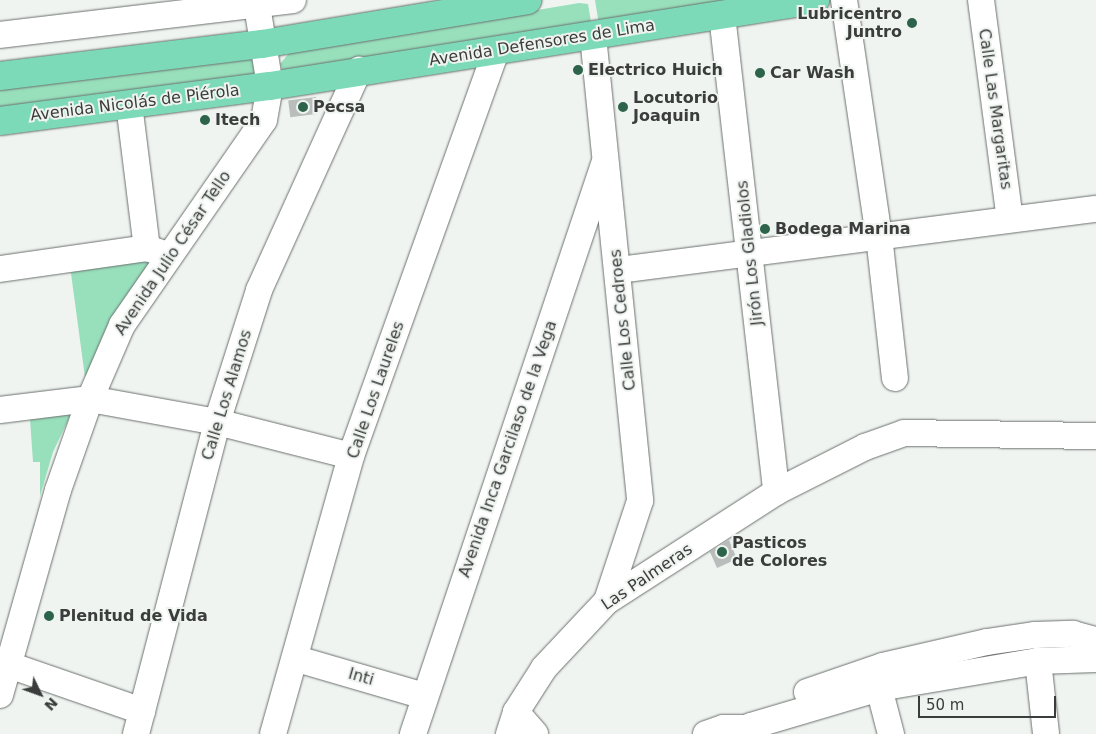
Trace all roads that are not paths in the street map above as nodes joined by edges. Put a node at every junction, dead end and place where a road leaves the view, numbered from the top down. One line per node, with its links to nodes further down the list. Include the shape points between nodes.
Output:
1 (292, 0): 6 (street)
2 (527, 0): 11 (main road)
3 (815, 0): 8 (main road, Avenida Defensores de Lima)
4 (844, 0): 21 (street)
5 (981, 0): 20 (street, Calle Las Margaritas)
6 (256, 3): 7 (street); 11 (street, Avenida Julio César Tello)
7 (125, 10): 9 (street)
8 (722, 15): 10 (main road, Avenida Defensores de Lima); 23 (street, Jirón Los Gladiolos)
9 (0, 35)
10 (593, 36): 12 (main road, Avenida Defensores de Lima); 18 (street, Calle Los Cedroes)
11 (262, 44): 14 (main road); 15 (street, Avenida Julio César Tello)
12 (496, 51): 13 (main road, Avenida Defensores de Lima); 31 (street, Calle Los Laureles)
13 (359, 70): 15 (main road, Avenida Defensores de Lima); 29 (street, Calle Los Alamos, via 259,290)
14 (0, 76)
15 (270, 86): 16 (main road, Avenida Nicolás de Piérola); 22 (street, Avenida Julio César Tello, via 264,120)
16 (129, 104): 17 (main road, Avenida Nicolás de Piérola); 22 (street)
17 (0, 121)
18 (604, 164): 25 (street, Calle Los Cedroes); 41 (street, Avenida Inca Garcilaso de la Vega)
19 (1096, 209): 20 (street)
20 (1010, 219): 21 (street)
21 (879, 236): 23 (street); 26 (street)
22 (158, 252): 24 (street); 27 (street, Avenida Julio César Tello)
23 (751, 253): 25 (street); 32 (street, Jirón Los Gladiolos)
24 (0, 269)
25 (619, 270): 33 (street, Calle Los Cedroes, via 640,501)
26 (895, 378)
27 (90, 399): 28 (street); 29 (street); 38 (street, Avenida Julio César Tello, via 58,490)
28 (0, 410)
29 (217, 422): 31 (street); 42 (street, Calle Los Alamos)
30 (1096, 436): 32 (street, Las Palmeras, via 904,433 866,447)
31 (352, 456): 35 (street, Calle Los Laureles)
32 (776, 492): 33 (street, Las Palmeras)
33 (607, 601): 43 (street, Las Palmeras, via 544,668)
34 (1096, 640): 44 (street, via 1072,634 987,642 883,666)
35 (297, 659): 41 (street, Inti); 45 (street, Calle Los Laureles)
36 (1096, 659): 37 (street)
37 (1038, 661): 39 (street); 50 (street)
38 (9, 664): 40 (street, Avenida Julio César Tello); 42 (street)
39 (879, 688): 44 (street); 49 (street)
40 (0, 695)
41 (424, 696): 46 (street, Avenida Inca Garcilaso de la Vega)
42 (139, 722)
43 (512, 723): 47 (street)
44 (748, 726): 48 (street, via 722,728)
45 (273, 734)
46 (414, 734)
47 (536, 734)
48 (706, 734)
49 (891, 734)
50 (1046, 734)

